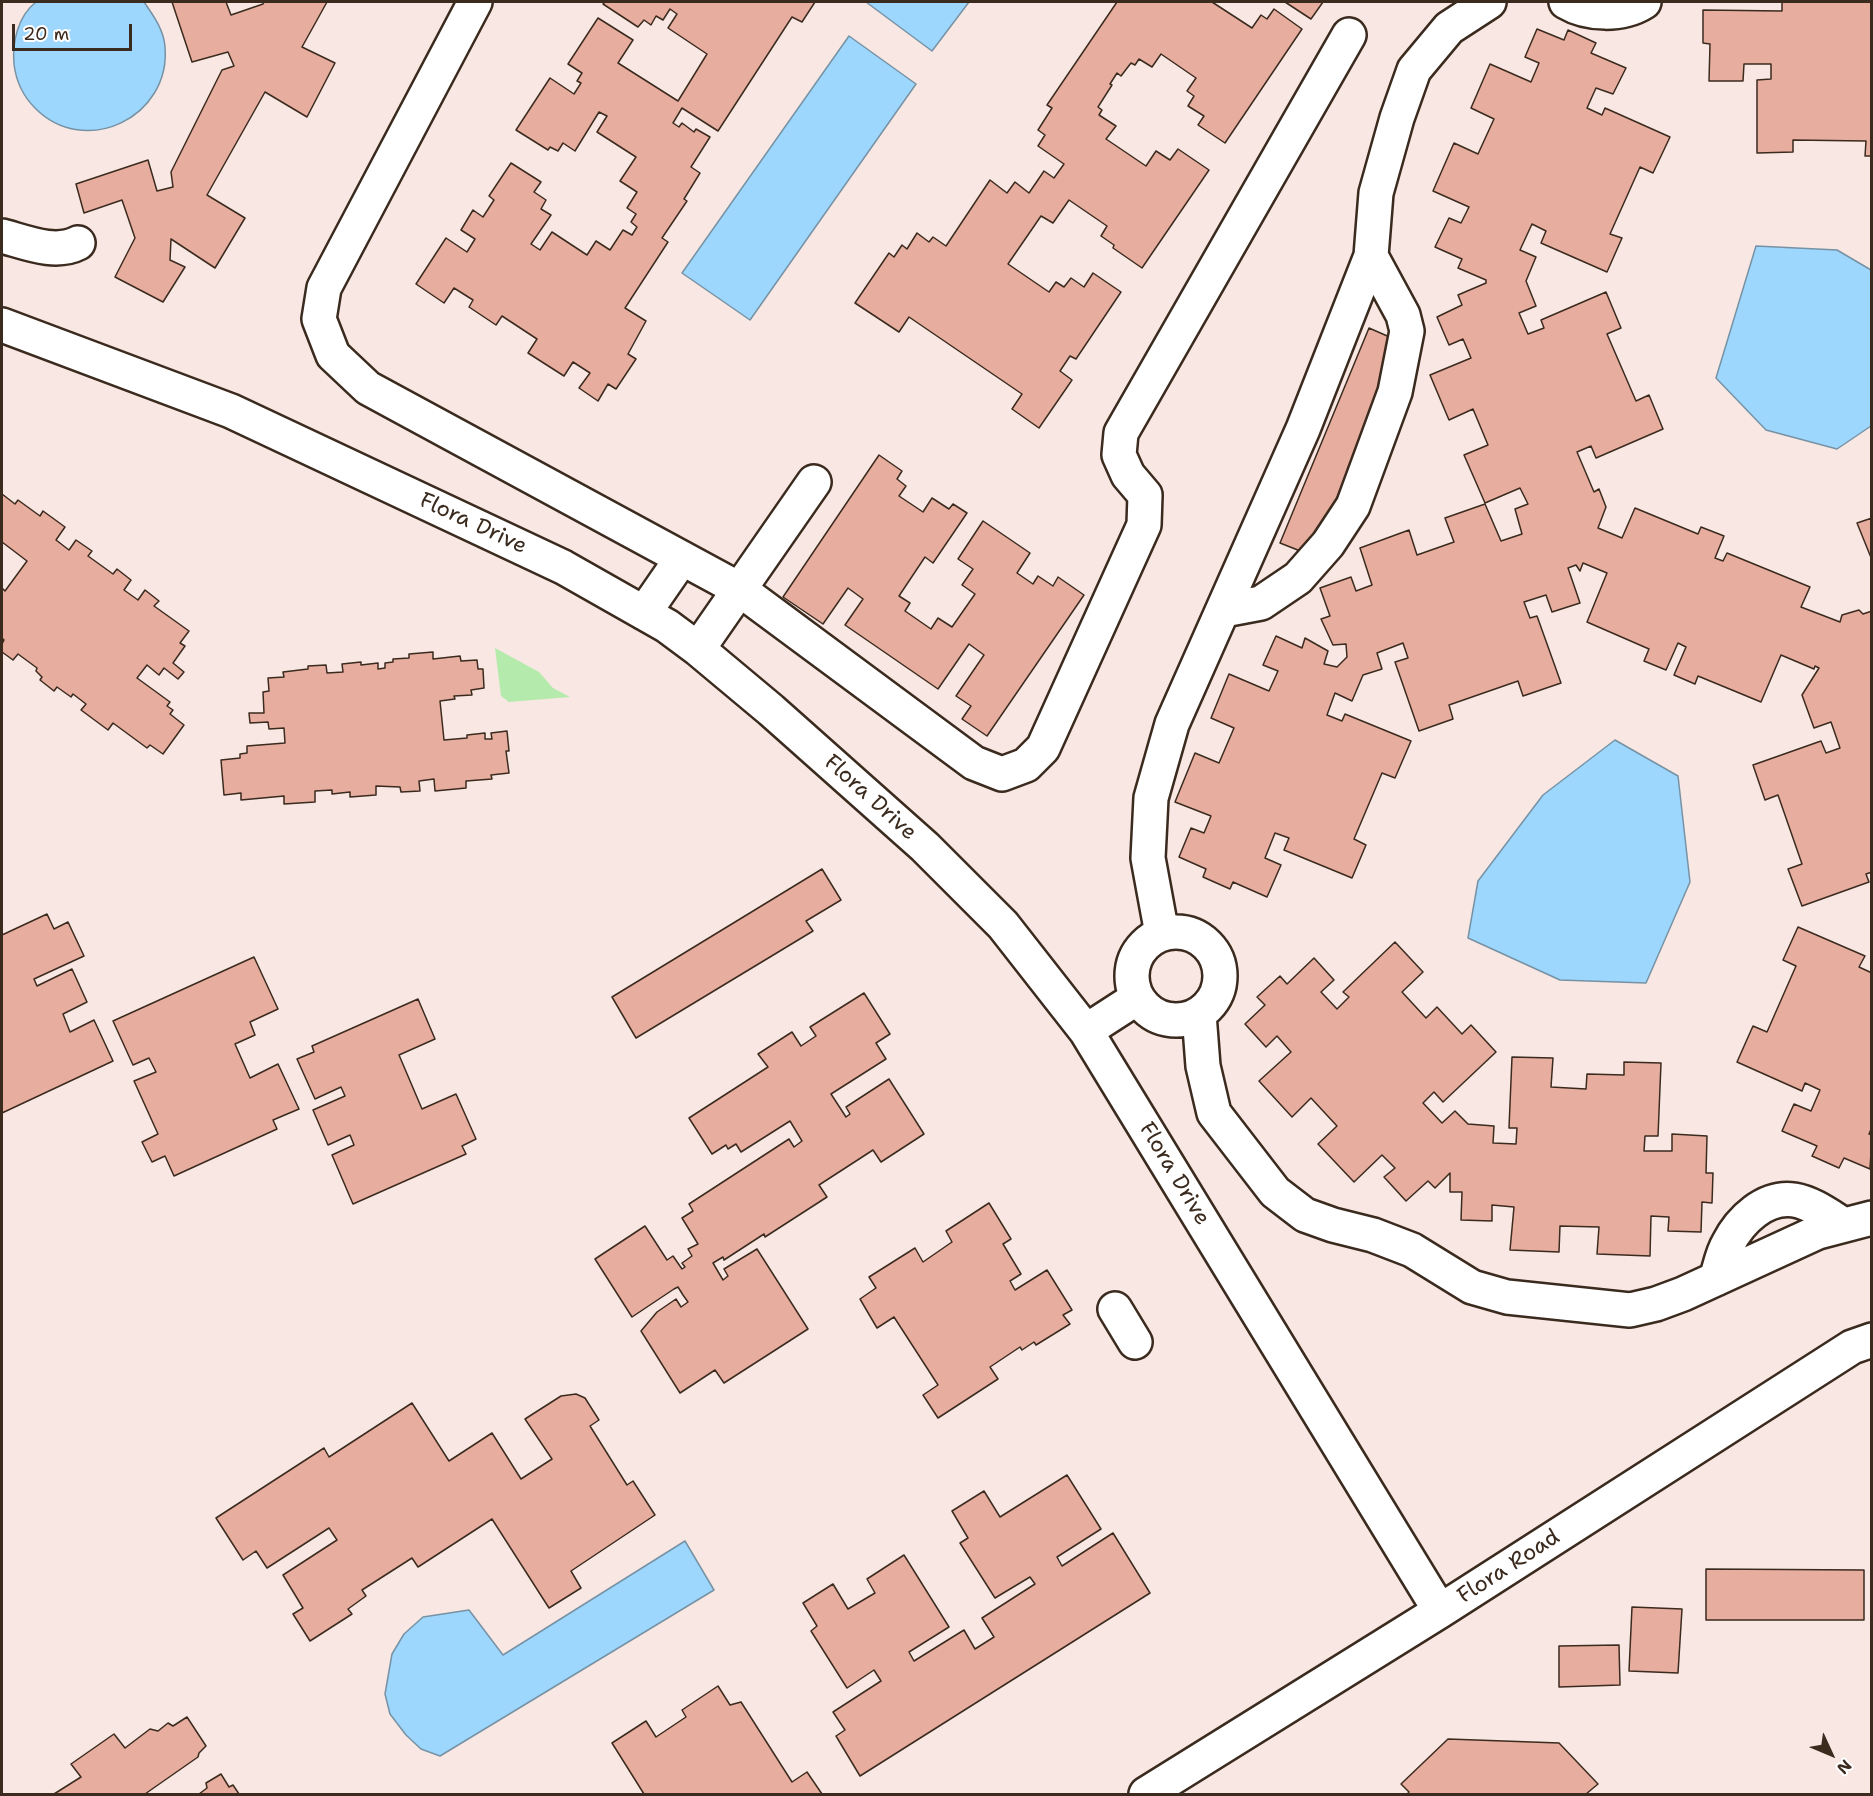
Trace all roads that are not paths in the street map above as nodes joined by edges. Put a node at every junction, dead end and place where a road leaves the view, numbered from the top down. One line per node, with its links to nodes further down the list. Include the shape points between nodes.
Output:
1 (475, 2): 11 (street, via 324,288 319,319 333,355 368,388)
2 (1489, 2): 8 (street, via 1449,28 1414,70 1376,193)
3 (1566, 2): 4 (street, via 1598,12 1616,12)
4 (1644, 2)
5 (1349, 35): 12 (street, via 1121,433 1119,455 1128,475 1145,495 1144,525 1043,748 1026,765 1002,774 974,763)
6 (2, 236): 7 (street, via 51,248 69,248)
7 (78, 243)
8 (1371, 256): 13 (street, via 1303,429); 13 (street, via 1403,315 1407,331 1395,392 1353,506 1328,544 1298,578 1261,603)
9 (2, 325): 14 (street, Flora Drive, via 231,411 563,567)
10 (814, 482): 12 (street)
11 (682, 558): 12 (street); 14 (street)
12 (739, 589): 15 (street)
13 (1224, 610): 16 (street, via 1172,724 1151,798 1148,858)
14 (644, 613): 15 (street, Flora Drive)
15 (698, 649): 19 (street, Flora Drive, via 925,847 1003,925)
16 (1162, 934): 17 (street, via 1145,944 1134,960 1131,980); 18 (street, via 1180,932 1198,938 1211,950 1219,966 1219,984 1211,1002)
17 (1137, 998): 18 (street, via 1164,1019 1182,1020); 19 (street)
18 (1198, 1014): 21 (street, via 1203,1066 1214,1113 1275,1192 1305,1215 1412,1250 1472,1287 1507,1297 1630,1310 1656,1304)
19 (1086, 1031): 25 (street, Flora Drive)
20 (1858, 1221): 21 (street, via 1818,1232); 21 (street, via 1794,1200 1779,1200 1759,1208 1728,1244)
21 (1716, 1279)
22 (1115, 1309): 24 (street)
23 (1872, 1340): 25 (street, Flora Road, via 1852,1347)
24 (1135, 1342)
25 (1440, 1611): 26 (street, Flora Road)
26 (1146, 1794)

